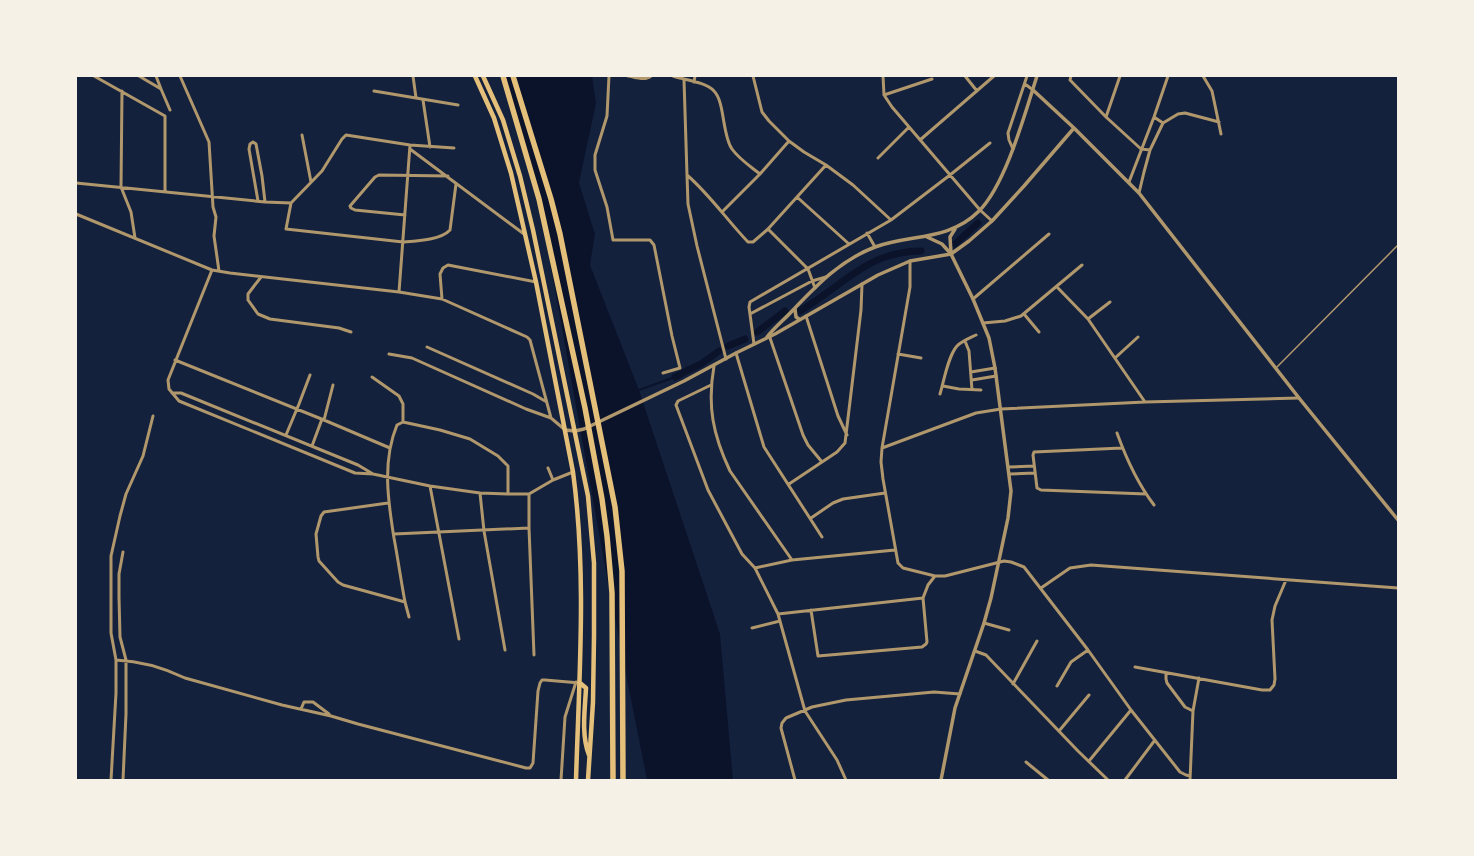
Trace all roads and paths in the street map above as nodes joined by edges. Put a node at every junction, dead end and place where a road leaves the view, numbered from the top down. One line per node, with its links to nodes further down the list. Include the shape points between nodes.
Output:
1 (94, 76): 31 (street)
2 (139, 76): 29 (street)
3 (156, 76): 29 (street)
4 (180, 76): 71 (street, via 209,142)
5 (413, 76): 35 (street)
6 (475, 76): 86 (main road, via 500,134)
7 (483, 76): 158 (main road, via 503,120 520,176)
8 (503, 76): 244 (highway, via 541,206 602,499 612,593)
9 (513, 76): 245 (highway, via 560,234 615,507 622,571)
10 (609, 76): 136 (street, via 607,116 595,155 595,170 607,207 613,240 652,241 680,368)
11 (628, 76): 12 (street, via 644,79)
12 (650, 76)
13 (673, 76): 26 (street)
14 (696, 76): 27 (street)
15 (753, 76): 48 (street, via 762,112)
16 (883, 76): 34 (street)
17 (965, 76): 33 (street)
18 (994, 76): 33 (street)
19 (1027, 76): 28 (street)
20 (1037, 76): 30 (street)
21 (1120, 76): 39 (street)
22 (1168, 76): 40 (street)
23 (1204, 76): 42 (street, via 1212,90)
24 (932, 78): 34 (street)
25 (1070, 78): 39 (street)
26 (684, 80): 27 (street); 60 (street)
27 (694, 82): 59 (street, via 714,91 732,149)
28 (1025, 84): 30 (street); 54 (street, via 1008,133)
29 (161, 89): 38 (street)
30 (1033, 90): 44 (street); 54 (street)
31 (122, 91): 68 (street); 69 (street, via 166,119)
32 (374, 91): 35 (street)
33 (977, 91): 47 (street)
34 (884, 95): 43 (street)
35 (416, 98): 36 (street)
36 (423, 100): 37 (street); 51 (street)
37 (458, 105)
38 (170, 110)
39 (1106, 117): 55 (street)
40 (1154, 117): 41 (street); 55 (street)
41 (1163, 122): 42 (street, via 1185,113); 56 (street)
42 (1219, 122): 45 (street)
43 (909, 127): 47 (street); 57 (street)
44 (1074, 128): 65 (street); 81 (street)
45 (1221, 134)
46 (302, 135): 64 (street)
47 (920, 140): 61 (street)
48 (789, 141): 58 (street); 59 (street)
49 (990, 143): 61 (street)
50 (410, 145): 51 (street); 53 (street); 64 (street, via 346,134 322,171)
51 (430, 147): 52 (street)
52 (454, 148)
53 (410, 149): 62 (street); 63 (street)
54 (1013, 149): 76 (street, via 995,189)
55 (1141, 149): 56 (street); 65 (street)
56 (1150, 150): 70 (street)
57 (878, 158)
58 (826, 166): 72 (street); 80 (street, via 853,185)
59 (760, 174): 77 (street)
60 (687, 175): 77 (street); 130 (street, via 688,204)
61 (950, 175): 76 (street); 80 (street)
62 (407, 176): 63 (street); 79 (street); 79 (street, via 377,176 350,207 355,210)
63 (448, 176): 67 (street)
64 (311, 182): 75 (street)
65 (1129, 182): 70 (street)
66 (76, 183): 68 (street)
67 (456, 184): 86 (street); 89 (street, via 450,227 446,234 421,241)
68 (122, 188): 69 (street); 88 (street, via 131,212)
69 (165, 192): 71 (street)
70 (1140, 193): 134 (street)
71 (212, 197): 73 (street); 98 (street, via 216,217 214,236)
72 (797, 197): 83 (street); 90 (street)
73 (258, 201): 74 (street); 74 (street, via 249,149 253,142 256,144)
74 (265, 202): 75 (street)
75 (291, 203): 89 (street, via 286,229)
76 (980, 210): 81 (street); 82 (street)
77 (722, 212): 83 (street, via 748,242 751,243)
78 (76, 214): 88 (street)
79 (405, 214): 89 (street)
80 (891, 220): 84 (street)
81 (992, 221): 93 (street)
82 (957, 226): 87 (street); 93 (street, via 950,237)
83 (768, 229): 96 (street)
84 (867, 233): 90 (street); 92 (street)
85 (1049, 234): 107 (street)
86 (526, 235): 101 (main road)
87 (927, 237): 92 (street); 93 (street, via 942,244)
88 (135, 238): 97 (street)
89 (403, 242): 106 (street)
90 (849, 244): 96 (street)
91 (1398, 245): 134 (lane)
92 (875, 247): 100 (street, via 838,266)
93 (951, 254): 94 (street); 107 (street)
94 (910, 261): 103 (street); 127 (street, via 910,287)
95 (1082, 265): 104 (street)
96 (808, 269): 102 (street); 111 (street, via 750,302)
97 (212, 270): 98 (street); 131 (street)
98 (219, 271): 99 (street)
99 (261, 277): 106 (street); 117 (street, via 248,294 248,300 258,314 270,319 339,328)
100 (826, 277): 102 (street); 105 (street)
101 (536, 282): 108 (street, via 451,265 442,268 440,274); 157 (main road)
102 (812, 282): 105 (street); 111 (street)
103 (862, 284): 113 (street); 161 (street)
104 (1058, 287): 112 (street); 115 (street)
105 (815, 288): 110 (street)
106 (399, 292): 108 (street)
107 (973, 298): 116 (street)
108 (442, 300): 149 (street, via 527,337 532,344)
109 (1110, 302): 115 (street)
110 (795, 309): 114 (street); 120 (street)
111 (750, 314): 123 (street)
112 (1024, 314): 116 (street, via 1005,321); 118 (street)
113 (806, 316): 114 (street); 161 (street, via 838,416)
114 (799, 319): 120 (street)
115 (1088, 319): 129 (street)
116 (983, 323): 133 (street)
117 (351, 332)
118 (1039, 332)
119 (976, 335): 122 (street)
120 (768, 336): 123 (street); 166 (street, via 803,435)
121 (1138, 337): 129 (street)
122 (965, 341): 135 (street); 143 (street, via 956,347 952,354)
123 (754, 344): 125 (street)
124 (427, 347): 149 (street)
125 (736, 353): 130 (street); 176 (street, via 764,447)
126 (389, 354): 154 (street, via 412,358)
127 (898, 354): 128 (street); 164 (street)
128 (922, 358)
129 (1115, 358): 150 (street)
130 (726, 359): 132 (street)
131 (175, 360): 146 (street, via 168,380); 151 (street)
132 (714, 366): 141 (street); 158 (street, via 584,429)
133 (995, 368): 135 (street); 138 (street)
134 (1276, 368): 148 (street)
135 (971, 372): 140 (street)
136 (663, 373)
137 (310, 376): 151 (street)
138 (996, 376): 140 (street); 152 (street)
139 (372, 377): 156 (street, via 399,396 403,404)
140 (972, 380): 144 (street)
141 (711, 385): 194 (street, via 711,408 722,455 730,471); 196 (street, via 678,400 676,405 708,490 742,554)
142 (333, 386): 155 (street)
143 (943, 386): 144 (street); 147 (street)
144 (972, 390): 145 (street)
145 (981, 390)
146 (172, 392): 160 (street, via 181,393); 172 (street, via 179,401 355,473)
147 (940, 394)
148 (1299, 398): 150 (street); 186 (street)
149 (546, 402): 154 (street)
150 (1145, 402): 152 (street)
151 (297, 409): 155 (street); 160 (street)
152 (1001, 410): 164 (street, via 976,413); 168 (street)
153 (153, 416): 197 (street, via 143,456 126,494 120,516 111,556)
154 (551, 418): 157 (street)
155 (323, 419): 162 (street); 163 (street)
156 (403, 422): 163 (street, via 397,425); 180 (street, via 470,439 498,456 508,466)
157 (565, 430): 158 (street); 170 (main road)
158 (575, 431): 235 (main road, via 588,496 594,563 594,688)
159 (1117, 433): 165 (street)
160 (286, 435): 162 (street)
161 (847, 435): 166 (street, via 844,446)
162 (312, 446): 172 (street, via 358,464)
163 (390, 448): 174 (street)
164 (882, 448): 179 (street)
165 (1122, 448): 167 (street, via 1036,452); 182 (street)
166 (822, 462): 176 (street)
167 (1034, 466): 168 (street); 171 (street)
168 (1009, 467): 173 (street)
169 (548, 468): 175 (street)
170 (573, 472): 175 (street); 223 (main road, via 582,564)
171 (1035, 473): 173 (street); 182 (street, via 1036,486 1039,490)
172 (373, 474): 174 (street)
173 (1010, 474): 195 (street, via 1011,505)
174 (387, 477): 177 (street); 183 (street)
175 (553, 480): 181 (street)
176 (789, 484): 185 (street)
177 (430, 486): 178 (street); 189 (street)
178 (480, 493): 180 (street); 188 (street)
179 (885, 493): 185 (street, via 837,501); 192 (street)
180 (508, 494): 181 (street)
181 (529, 494): 187 (street)
182 (1146, 494): 184 (street)
183 (388, 503): 190 (street); 204 (street, via 324,512 316,534 319,561 340,584)
184 (1154, 505)
185 (811, 518): 191 (street)
186 (1398, 520)
187 (529, 528): 188 (street); 217 (street)
188 (484, 531): 189 (street); 214 (street)
189 (440, 533): 190 (street); 212 (street)
190 (394, 534): 204 (street)
191 (822, 537)
192 (895, 550): 194 (street); 199 (street, via 900,567)
193 (123, 552): 198 (street)
194 (792, 560): 196 (street)
195 (998, 562): 199 (street, via 945,576); 201 (street, via 1024,566); 209 (street)
196 (755, 568): 206 (street)
197 (110, 574): 198 (street); 218 (street, via 111,632)
198 (119, 574): 219 (street, via 120,637)
199 (935, 576): 203 (street)
200 (1286, 580): 201 (street, via 1085,565 1070,568); 202 (street); 222 (street, via 1272,620 1276,679 1270,690)
201 (1041, 588): 215 (street)
202 (1398, 588)
203 (923, 598): 205 (street); 205 (street, via 926,644 922,647 818,656)
204 (405, 602): 207 (street)
205 (811, 610): 206 (street)
206 (778, 614): 208 (street)
207 (409, 618)
208 (780, 621): 210 (street); 230 (street)
209 (984, 623): 211 (street); 216 (street)
210 (752, 628)
211 (1009, 630)
212 (459, 639)
213 (1037, 641): 224 (street)
214 (505, 650)
215 (1088, 650): 225 (street, via 1071,662); 229 (street)
216 (975, 651): 224 (street, via 986,655); 226 (street)
217 (534, 655)
218 (116, 660): 219 (street); 239 (street)
219 (126, 660): 228 (street, via 150,664 185,678); 240 (street)
220 (1135, 667): 221 (street)
221 (1166, 673): 222 (street); 231 (street, via 1167,683 1185,707)
222 (1199, 678): 231 (street)
223 (578, 682): 232 (street, via 542,680 540,683 533,763 527,768); 235 (main road, via 586,688 585,736); 241 (street, via 564,717); 242 (main road)
224 (1013, 684): 233 (street)
225 (1057, 686)
226 (960, 694): 230 (street, via 934,692 876,697 826,704); 248 (street)
227 (1089, 695): 233 (street)
228 (300, 708): 232 (street); 232 (street, via 304,702 313,702)
229 (1131, 710): 234 (street); 236 (street)
230 (805, 711): 246 (street, via 786,718 781,728); 247 (street, via 837,760)
231 (1193, 711): 238 (street)
232 (331, 716)
233 (1059, 731): 236 (street)
234 (1155, 740): 238 (street, via 1180,772); 251 (street)
235 (590, 756): 243 (main road)
236 (1089, 761): 250 (street)
237 (1026, 762): 249 (street)
238 (1190, 776): 252 (street)
239 (111, 780)
240 (123, 780)
241 (561, 780)
242 (576, 780)
243 (588, 780)
244 (613, 780)
245 (623, 780)
246 (795, 780)
247 (846, 780)
248 (941, 780)
249 (1048, 780)
250 (1108, 780)
251 (1125, 780)
252 (1190, 780)

